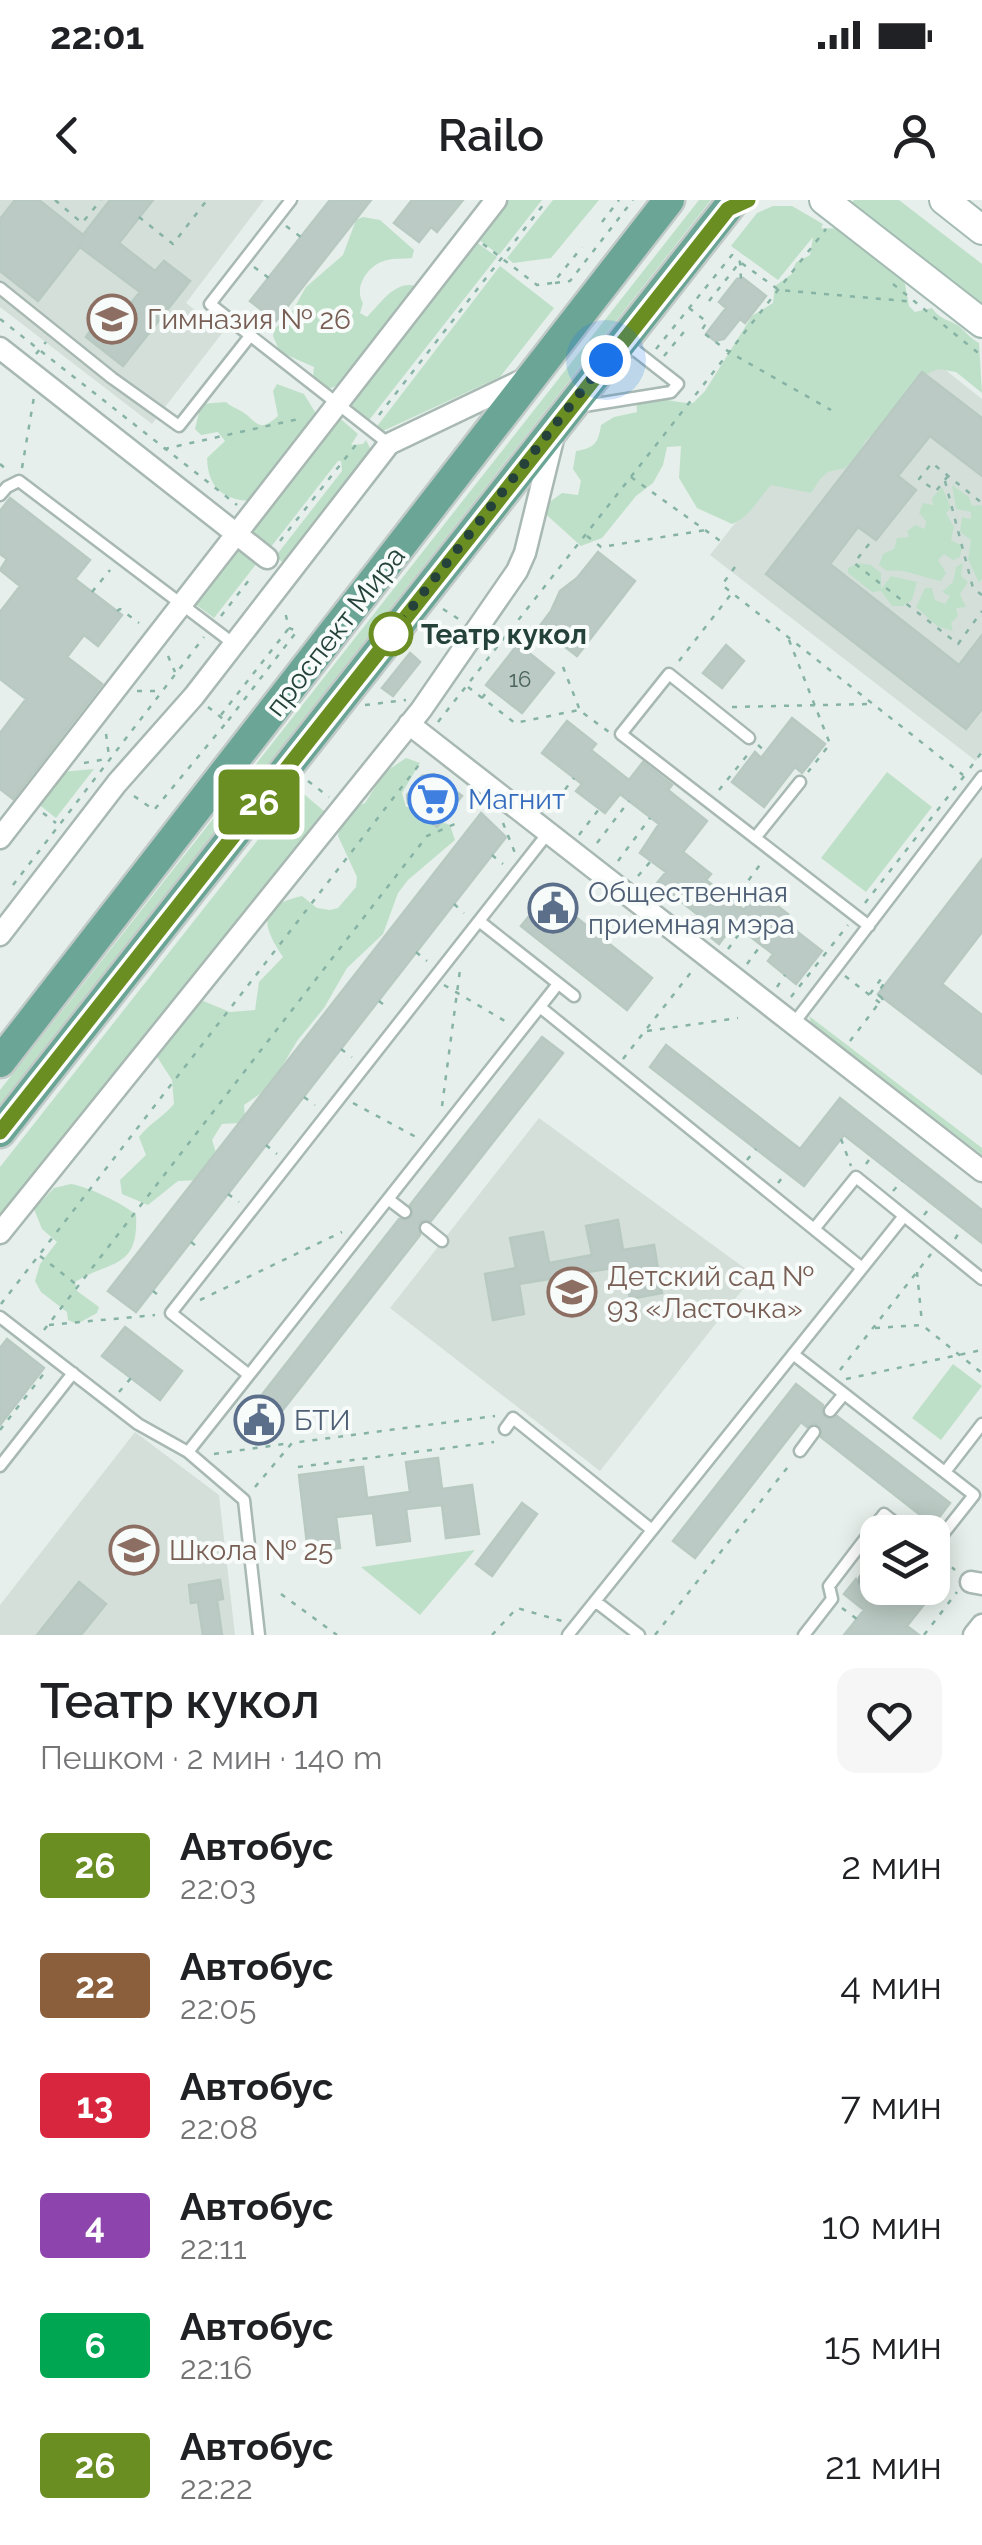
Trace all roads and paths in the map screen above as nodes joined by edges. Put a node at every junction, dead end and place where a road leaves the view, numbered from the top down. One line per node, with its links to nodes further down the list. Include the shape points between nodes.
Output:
1 (55, 200): 2 (path, via 82,224)
2 (101, 200)
3 (207, 200): 12 (path, via 173,244)
4 (291, 200): 13 (lane)
5 (496, 200): 16 (street)
6 (548, 200): 19 (path)
7 (619, 200): 14 (path)
8 (944, 200): 15 (main road)
9 (657, 202): 25 (path, via 570,282); 43 (main road, проспект Мира)
10 (737, 203): 35 (main road, проспект Мира)
11 (827, 211): 27 (path); 32 (main road)
12 (139, 217)
13 (277, 219): 17 (path); 20 (lane)
14 (602, 222)
15 (982, 230)
16 (470, 234): 19 (path); 45 (street)
17 (301, 237)
18 (582, 247): 25 (path)
19 (500, 258): 25 (path, via 537,285); 49 (path)
20 (244, 260): 22 (path); 34 (lane, via 210,304)
21 (740, 262): 24 (path); 27 (path); 28 (path); 30 (path, via 732,255)
22 (269, 278)
23 (886, 278): 29 (path)
24 (741, 279)
25 (553, 283)
26 (0, 288): 48 (lane)
27 (778, 290): 29 (path); 40 (path)
28 (709, 301)
29 (916, 302): 41 (path)
30 (689, 308): 37 (path, via 707,322 700,331); 42 (path, via 653,353)
31 (0, 319): 51 (path)
32 (982, 323)
33 (688, 326): 39 (path)
34 (250, 336): 45 (lane); 48 (lane)
35 (623, 340): 46 (main road, проспект Мира); 46 (lane, via 678,384 671,392)
36 (719, 340): 37 (path)
37 (720, 346): 40 (path)
38 (0, 348): 44 (street)
39 (668, 351)
40 (729, 352): 47 (path); 52 (path)
41 (982, 356)
42 (662, 359)
43 (533, 375): 50 (street); 153 (main road, проспект Мира)
44 (37, 376): 51 (street); 54 (path)
45 (335, 405): 49 (lane); 51 (path, via 288,424); 57 (street)
46 (568, 408): 76 (street, via 549,450 525,553); 156 (main road, проспект Мира)
47 (831, 410)
48 (180, 426): 51 (path)
49 (367, 430): 50 (lane); 63 (path)
50 (390, 444): 79 (street)
51 (155, 457): 57 (path); 59 (street)
52 (630, 476): 58 (path); 60 (path)
53 (946, 478): 53 (path, via 932,464 920,479 936,491); 56 (path); 68 (path, via 973,588)
54 (19, 480): 55 (lane); 69 (lane)
55 (0, 495)
56 (982, 503)
57 (250, 515): 59 (street)
58 (706, 530): 60 (path, via 602,546); 62 (path)
59 (236, 533): 63 (street); 69 (street)
60 (585, 534): 82 (path)
61 (869, 544): 71 (path, via 854,563 958,644)
62 (726, 545)
63 (267, 558): 74 (path)
64 (114, 564): 66 (path)
65 (736, 566): 67 (path, via 722,584)
66 (92, 592)
67 (732, 593): 78 (path); 81 (path)
68 (982, 595)
69 (181, 604): 74 (lane); 113 (street)
70 (117, 612): 72 (path)
71 (982, 612)
72 (126, 613)
73 (435, 620): 76 (path, via 444,608)
74 (212, 626): 79 (lane); 122 (path)
75 (289, 628): 92 (path)
76 (474, 630): 94 (street)
77 (297, 631): 91 (path)
78 (788, 637): 86 (path); 87 (path)
79 (235, 644): 103 (street)
80 (564, 667): 90 (path)
81 (669, 674): 89 (lane); 105 (lane, via 621,734)
82 (466, 686): 84 (path); 96 (path)
83 (490, 688): 84 (path)
84 (482, 698): 90 (path, via 515,724)
85 (410, 702): 88 (path)
86 (873, 704): 87 (path); 99 (path)
87 (814, 705): 89 (path); 102 (path, via 830,744)
88 (364, 706)
89 (710, 707): 97 (lane)
90 (580, 710): 95 (path)
91 (234, 711)
92 (220, 716)
93 (226, 722): 103 (path, via 154,810)
94 (409, 724): 96 (street); 167 (street)
95 (618, 738)
96 (431, 741): 111 (street); 170 (path, via 428,754)
97 (752, 741): 105 (path)
98 (982, 752): 99 (path)
99 (964, 776): 125 (path)
100 (982, 777): 129 (lane)
101 (574, 778): 107 (path)
102 (800, 782): 114 (lane)
103 (117, 783): 131 (street)
104 (629, 801): 115 (path)
105 (709, 803): 114 (lane)
106 (599, 809): 112 (path)
107 (548, 811)
108 (501, 818): 119 (path)
109 (650, 818): 118 (path)
110 (455, 824): 174 (path, via 427,836)
111 (548, 833): 119 (lane, via 537,857); 135 (street)
112 (578, 836)
113 (0, 838)
114 (755, 838): 116 (lane)
115 (594, 848)
116 (771, 850): 123 (path); 129 (lane)
117 (651, 861): 120 (path)
118 (614, 866)
119 (521, 868): 127 (lane)
120 (634, 882)
121 (570, 883): 124 (path)
122 (4, 897)
123 (733, 901)
124 (556, 902)
125 (861, 908)
126 (614, 918): 132 (path)
127 (479, 922): 133 (lane); 140 (lane)
128 (848, 924): 145 (path)
129 (869, 926): 137 (lane)
130 (742, 930): 135 (path)
131 (0, 935)
132 (600, 937)
133 (464, 942): 139 (lane); 142 (path)
134 (762, 945): 136 (path)
135 (704, 954): 149 (street); 151 (path)
136 (746, 966)
137 (835, 969): 143 (path); 149 (lane)
138 (786, 976): 141 (path)
139 (434, 979): 142 (path); 155 (lane)
140 (558, 984): 144 (lane); 147 (lane)
141 (776, 988)
142 (457, 993): 150 (path); 158 (path)
143 (869, 995): 146 (path); 146 (path, via 881,979)
144 (574, 996)
145 (790, 998)
146 (882, 1000): 152 (path)
147 (540, 1006): 150 (lane); 154 (lane)
148 (738, 1018): 151 (path)
149 (793, 1024): 159 (street)
150 (521, 1030): 158 (lane)
151 (646, 1031): 154 (path)
152 (849, 1042)
153 (0, 1062)
154 (616, 1068): 166 (lane)
155 (341, 1097): 158 (path); 176 (lane)
156 (0, 1132)
157 (840, 1140): 160 (path)
158 (434, 1141): 161 (lane)
159 (982, 1171)
160 (856, 1178): 163 (lane); 166 (lane)
161 (388, 1199): 162 (lane); 164 (lane)
162 (405, 1212)
163 (904, 1216): 169 (lane); 171 (lane)
164 (374, 1217): 176 (path); 188 (lane)
165 (426, 1228): 168 (lane)
166 (814, 1229): 171 (lane)
167 (0, 1233)
168 (442, 1241)
169 (939, 1244): 172 (path); 173 (lane)
170 (39, 1255): 174 (path); 175 (path)
171 (862, 1268): 183 (lane)
172 (917, 1272): 179 (path); 180 (path)
173 (982, 1279)
174 (78, 1285): 178 (path)
175 (0, 1305)
176 (172, 1313): 178 (path); 188 (lane)
177 (0, 1317): 181 (lane)
178 (47, 1325): 181 (path)
179 (922, 1325): 180 (path); 184 (path)
180 (872, 1329): 190 (path)
181 (34, 1343): 186 (lane)
182 (982, 1350): 184 (path)
183 (793, 1354): 190 (lane); 209 (lane)
184 (960, 1355): 187 (path); 190 (path)
185 (46, 1371): 197 (path)
186 (73, 1373): 192 (lane); 204 (lane)
187 (982, 1373)
188 (250, 1375): 199 (lane)
189 (131, 1378): 192 (path)
190 (830, 1383): 191 (lane)
191 (844, 1394): 193 (lane); 206 (lane)
192 (111, 1403): 203 (lane)
193 (830, 1411)
194 (513, 1418): 196 (lane); 201 (path); 209 (lane)
195 (982, 1424): 206 (lane)
196 (505, 1428)
197 (0, 1430)
198 (814, 1432): 202 (lane)
199 (196, 1442): 201 (path, via 211,1454); 203 (lane)
200 (494, 1442): 205 (path)
201 (292, 1443): 207 (path)
202 (800, 1451): 223 (path)
203 (188, 1452): 207 (lane)
204 (0, 1466)
205 (298, 1467)
206 (945, 1472): 208 (lane, via 974,1495)
207 (244, 1500): 219 (lane)
208 (950, 1526)
209 (652, 1530): 215 (lane)
210 (860, 1545): 214 (lane, via 829,1586)
211 (950, 1564): 212 (path)
212 (973, 1582): 225 (path)
213 (282, 1594): 220 (path)
214 (832, 1600): 216 (path); 224 (lane)
215 (595, 1601): 218 (lane); 222 (lane)
216 (857, 1619)
217 (982, 1625): 226 (street)
218 (572, 1630): 221 (path, via 517,1608)
219 (259, 1635)
220 (337, 1635)
221 (492, 1635)
222 (639, 1635)
223 (656, 1635)
224 (804, 1635)
225 (924, 1635)
226 (974, 1635)

